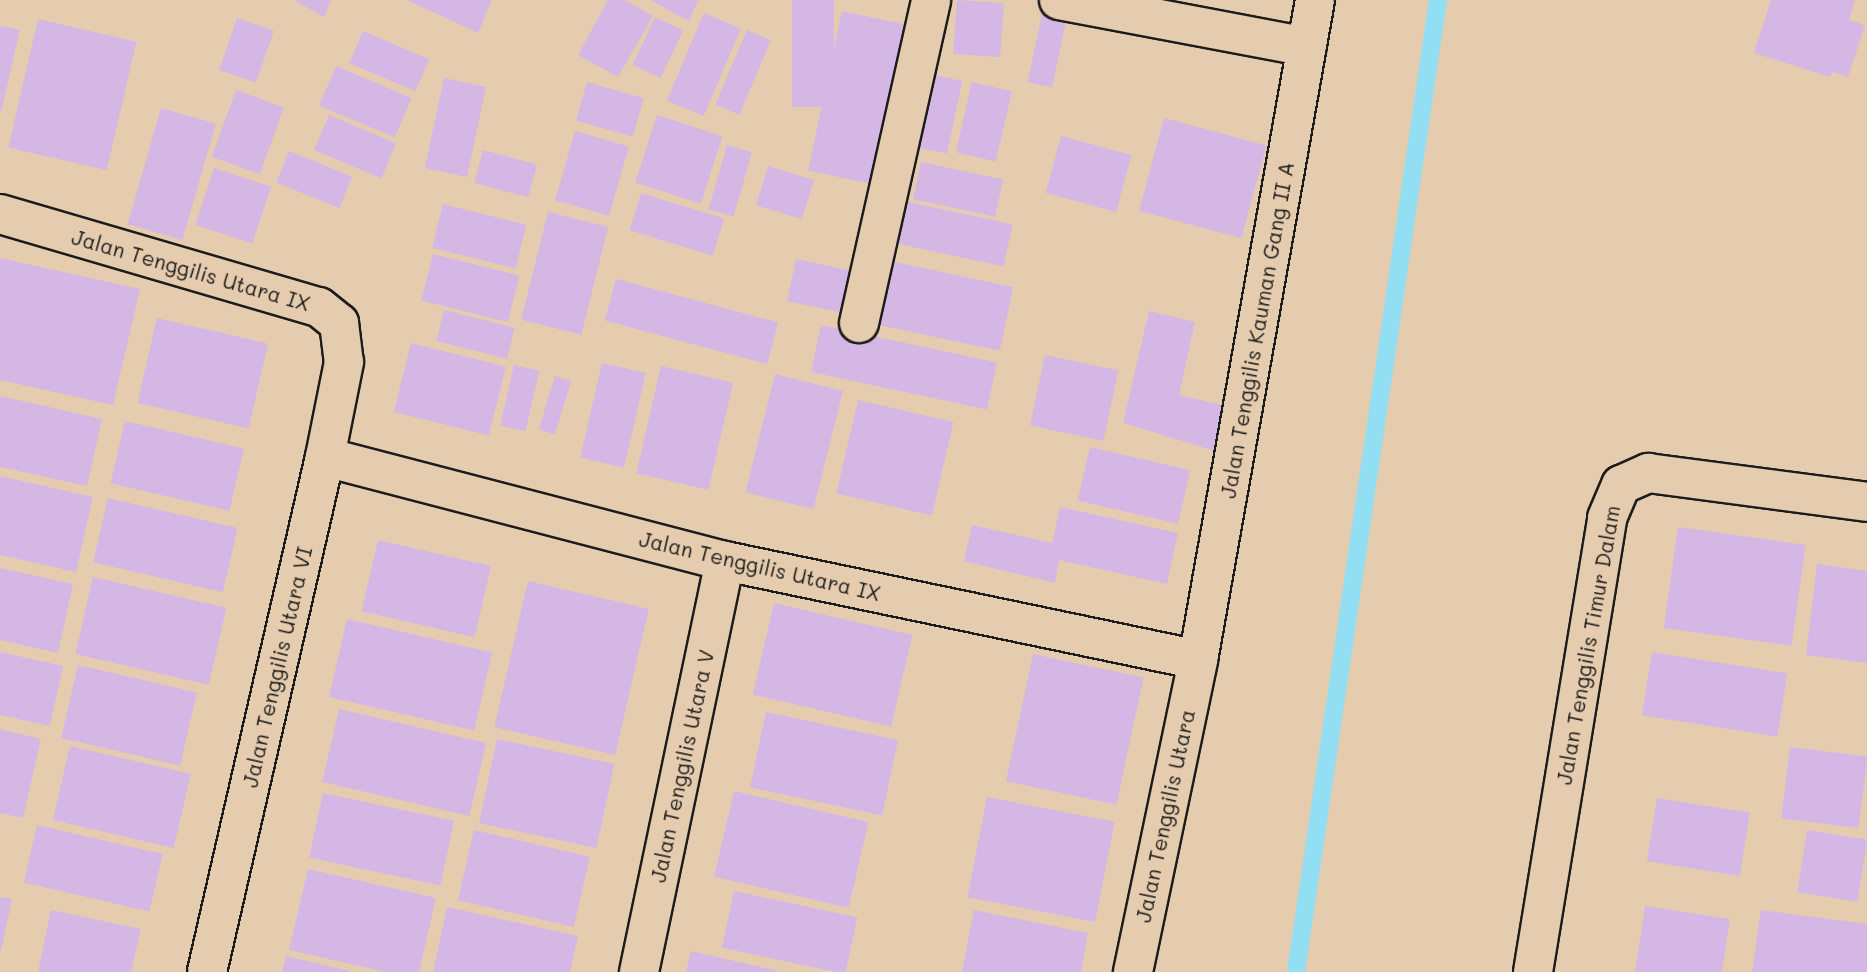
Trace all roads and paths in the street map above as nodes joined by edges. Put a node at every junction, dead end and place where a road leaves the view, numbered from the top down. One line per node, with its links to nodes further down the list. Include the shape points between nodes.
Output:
1 (931, 0): 6 (street)
2 (1059, 0): 4 (street)
3 (1315, 0): 4 (street, Jalan Tenggilis Kauman Gang II A)
4 (1307, 47): 11 (street, Jalan Tenggilis Kauman Gang II A)
5 (0, 214): 7 (street, Jalan Tenggilis Utara IX, via 319,307 339,323)
6 (859, 323)
7 (344, 362): 8 (street, Jalan Tenggilis Utara VI)
8 (325, 457): 10 (street, Jalan Tenggilis Utara IX); 12 (street, Jalan Tenggilis Utara VI)
9 (1867, 502): 15 (street, Jalan Tenggilis Timur Dalam, via 1648,473 1620,485 1607,518)
10 (725, 561): 11 (street, Jalan Tenggilis Utara IX); 13 (street, Jalan Tenggilis Utara V)
11 (1198, 660): 14 (street, Jalan Tenggilis Utara)
12 (207, 972)
13 (639, 972)
14 (1133, 972)
15 (1533, 972)

